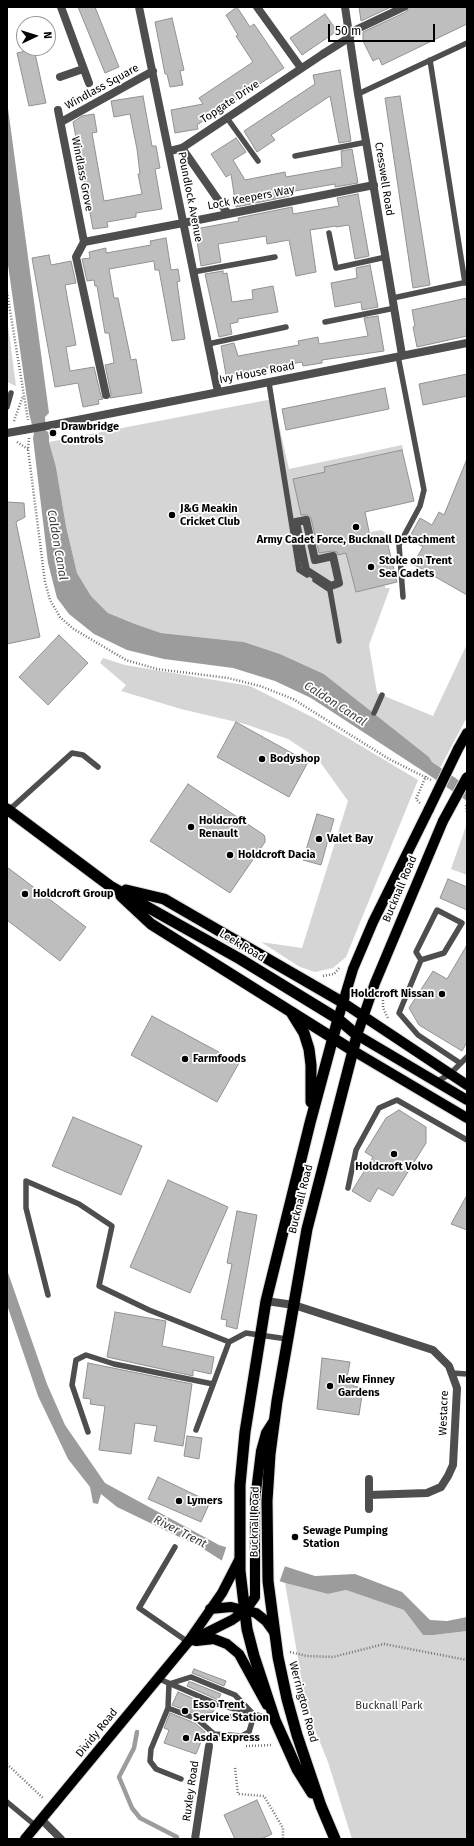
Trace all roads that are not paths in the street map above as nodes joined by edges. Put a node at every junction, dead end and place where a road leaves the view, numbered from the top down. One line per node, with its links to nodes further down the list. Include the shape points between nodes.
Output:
1 (61, 7): 10 (street)
2 (139, 7): 11 (street, Poundlock Avenue)
3 (257, 7): 9 (street)
4 (346, 7): 6 (street, Cresswell Road)
5 (404, 7): 6 (street, Topgate Drive)
6 (350, 35): 9 (street, Topgate Drive); 14 (street, Cresswell Road)
7 (467, 43): 8 (lane)
8 (430, 60): 14 (lane); 31 (lane)
9 (301, 68): 16 (street, Topgate Drive)
10 (83, 69): 12 (street); 13 (street)
11 (153, 72): 17 (street, Windlass Square); 20 (street, Poundlock Avenue)
12 (60, 77)
13 (89, 83)
14 (358, 94): 18 (street, Cresswell Road)
15 (58, 110): 17 (street, Windlass Grove)
16 (227, 118): 19 (street, Topgate Drive); 22 (lane)
17 (61, 122): 27 (street, Windlass Grove)
18 (367, 142): 21 (lane); 23 (street, Cresswell Road)
19 (182, 148): 20 (street, Topgate Drive); 24 (street)
20 (170, 151): 25 (street, Poundlock Avenue)
21 (295, 156)
22 (258, 161)
23 (374, 185): 24 (street, Lock Keepers Way); 29 (street, Cresswell Road)
24 (228, 214): 25 (street, Lock Keepers Way)
25 (183, 223): 27 (street, Lock Keepers Way); 30 (street, Poundlock Avenue)
26 (328, 233): 29 (lane, via 336,268)
27 (84, 242): 42 (street, via 76,257)
28 (275, 257): 30 (lane)
29 (386, 257): 32 (street, Cresswell Road)
30 (193, 272): 37 (street, Poundlock Avenue)
31 (466, 283): 32 (lane)
32 (393, 298): 33 (street, Cresswell Road)
33 (395, 308): 34 (lane); 38 (street, Cresswell Road)
34 (325, 322)
35 (286, 327): 37 (lane)
36 (467, 343): 38 (street, Ivy House Road)
37 (208, 344): 40 (street, Poundlock Avenue)
38 (400, 356): 39 (street, Ivy House Road); 46 (lane, via 424,490 420,506 399,545)
39 (268, 382): 40 (street, Ivy House Road); 47 (lane, via 299,570 330,590)
40 (218, 392): 44 (street, Ivy House Road, bridge)
41 (11, 393): 43 (lane)
42 (106, 395)
43 (7, 407)
44 (7, 434)
45 (333, 556): 45 (street, via 339,583 331,586 306,570 296,522 306,520 315,560)
46 (403, 597)
47 (339, 641)
48 (382, 695): 49 (lane)
49 (374, 713)
50 (467, 733): 56 (main road, Bucknall Road, bridge, via 373,922)
51 (98, 768): 53 (lane, via 83,756 72,753)
52 (467, 777): 58 (main road, Bucknall Road, bridge, via 444,821)
53 (8, 810): 54 (highway, Leek Road)
54 (110, 886): 56 (highway, via 164,899); 57 (highway, Leek Road, via 151,924); 59 (highway, Leek Road, via 240,959)
55 (420, 960): 55 (lane, via 444,953 462,923 437,910 416,952); 64 (lane, via 399,1013 418,1035)
56 (342, 1002): 58 (main road); 59 (main road, Bucknall Road)
57 (290, 1009): 61 (highway, Leek Road); 70 (highway, via 304,1033 312,1065)
58 (363, 1016): 60 (main road, Bucknall Road); 65 (main road)
59 (338, 1019): 60 (highway, Leek Road); 61 (highway)
60 (357, 1035): 62 (highway, Bucknall Road); 66 (main road)
61 (333, 1036): 62 (highway, Leek Road); 70 (highway)
62 (352, 1050): 69 (main road); 75 (highway, Bucknall Road, via 307,1229)
63 (467, 1057): 64 (lane)
64 (460, 1063): 65 (lane)
65 (450, 1074): 66 (lane); 67 (main road)
66 (436, 1082): 68 (main road)
67 (467, 1084)
68 (467, 1100)
69 (467, 1118)
70 (310, 1123): 74 (highway, Bucknall Road)
71 (467, 1140): 72 (lane, via 397,1100 379,1108 356,1150)
72 (348, 1188)
73 (48, 1295): 78 (lane, via 26,1208 26,1181 79,1204 112,1226 99,1286 149,1310)
74 (266, 1301): 75 (street, Westacre); 76 (highway, Bucknall Road)
75 (294, 1305): 77 (highway, Bucknall Road); 79 (street, Westacre, via 433,1350 449,1366)
76 (260, 1335): 77 (lane); 78 (lane, via 246,1333); 89 (highway, Bucknall Road, via 240,1485)
77 (287, 1339): 82 (highway, Bucknall Road)
78 (229, 1342): 81 (lane)
79 (452, 1373): 80 (lane); 86 (street, Westacre, via 457,1388 453,1465 441,1487 427,1494)
80 (467, 1374)
81 (213, 1384): 83 (lane); 84 (lane, via 114,1364 86,1355 76,1360 72,1384)
82 (275, 1418): 90 (highway, Bucknall Road, via 267,1502); 92 (main road, via 266,1433 261,1451 256,1500 255,1597)
83 (196, 1430)
84 (88, 1432)
85 (368, 1480): 86 (street)
86 (369, 1495): 87 (street)
87 (369, 1509)
88 (176, 1547): 95 (lane, via 140,1608)
89 (238, 1563): 91 (main road, Dividy Road); 92 (highway, Bucknall Road)
90 (270, 1602): 94 (highway, Werrington Road)
91 (210, 1609): 92 (main road, via 231,1607); 95 (main road, Dividy Road)
92 (245, 1611): 93 (highway, Bucknall Road); 94 (main road, via 256,1613); 95 (main road)
93 (247, 1629): 101 (highway, Werrington Road, via 262,1686)
94 (274, 1632): 105 (highway, Werrington Road, via 287,1699)
95 (188, 1642): 96 (main road, Dividy Road); 101 (main road, via 214,1639 227,1644 239,1654)
96 (157, 1678): 97 (lane); 106 (main road, Dividy Road)
97 (169, 1684): 98 (lane); 99 (lane, via 217,1704); 99 (lane, via 191,1677 235,1696)
98 (168, 1708): 100 (lane); 103 (lane, via 150,1761 156,1768)
99 (254, 1715): 100 (lane); 100 (lane, via 249,1732 242,1736 214,1734); 101 (lane)
100 (197, 1719)
101 (275, 1720): 105 (highway, Werrington Road, via 297,1769)
102 (209, 1746): 109 (street, Ruxley Road)
103 (181, 1779)
104 (7, 1802): 106 (lane)
105 (321, 1806): 110 (highway, Werrington Road)
106 (39, 1823): 107 (main road, Dividy Road); 108 (street)
107 (25, 1839)
108 (61, 1839)
109 (195, 1839)
110 (335, 1839)

